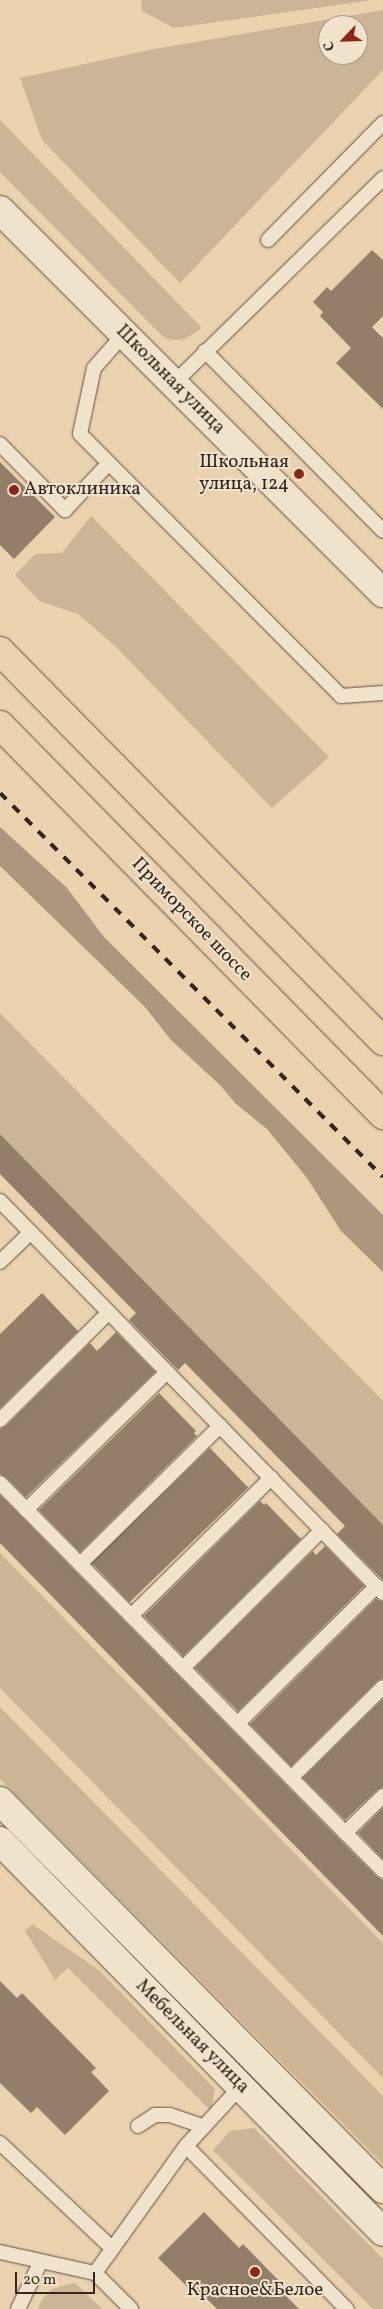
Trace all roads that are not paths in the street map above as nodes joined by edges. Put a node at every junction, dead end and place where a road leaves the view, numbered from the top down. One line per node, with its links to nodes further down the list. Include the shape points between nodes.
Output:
1 (383, 123): 4 (lane)
2 (383, 178): 6 (lane)
3 (0, 210): 5 (street, Школьная улица)
4 (268, 240)
5 (124, 334): 7 (street, Школьная улица); 9 (lane, via 94,368 80,434)
6 (205, 351): 7 (lane); 10 (lane)
7 (174, 383): 11 (street, Школьная улица)
8 (0, 444): 9 (lane, via 65,510)
9 (109, 463): 13 (lane, via 341,696)
10 (383, 531)
11 (383, 593)
12 (0, 651): 15 (main road)
13 (383, 693)
14 (0, 725): 16 (main road, Приморское шоссе)
15 (383, 1041)
16 (383, 1115)
17 (0, 1201): 18 (lane)
18 (30, 1232): 19 (lane); 20 (lane)
19 (0, 1262)
20 (109, 1312): 21 (lane); 22 (lane)
21 (167, 1372): 23 (lane); 26 (lane)
22 (0, 1420)
23 (220, 1426): 24 (lane); 28 (lane)
24 (271, 1478): 27 (lane); 30 (lane)
25 (0, 1483): 26 (lane)
26 (26, 1510): 28 (lane)
27 (322, 1530): 29 (lane); 31 (lane)
28 (80, 1564): 30 (lane)
29 (380, 1590): 33 (lane)
30 (131, 1616): 31 (lane)
31 (183, 1668): 33 (lane)
32 (383, 1687): 34 (lane)
33 (238, 1723): 34 (lane)
34 (291, 1778): 37 (lane)
35 (383, 1796): 37 (lane)
36 (0, 1801): 40 (street, Мебельная улица)
37 (345, 1833): 39 (lane)
38 (0, 1842): 41 (street, Мебельная улица)
39 (383, 1871)
40 (262, 2066): 41 (lane); 46 (street, Мебельная улица)
41 (241, 2087): 43 (lane); 47 (street, Мебельная улица)
42 (138, 2126): 43 (lane, via 155,2115 170,2115)
43 (204, 2126): 45 (lane)
44 (0, 2143): 48 (lane)
45 (186, 2146): 48 (lane); 54 (lane)
46 (383, 2190)
47 (383, 2232)
48 (112, 2248): 51 (lane)
49 (0, 2252): 50 (lane)
50 (41, 2261): 51 (lane); 52 (lane)
51 (95, 2273): 53 (lane)
52 (18, 2309)
53 (131, 2309)
54 (347, 2309)

